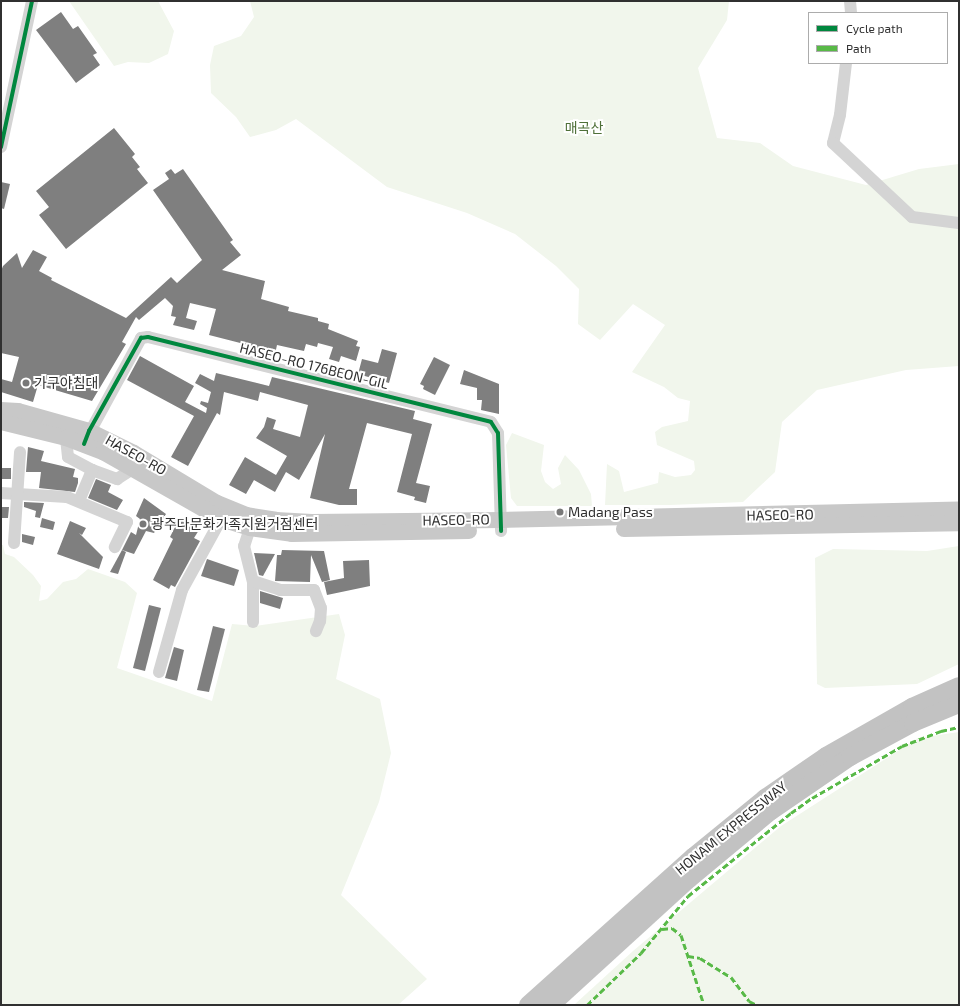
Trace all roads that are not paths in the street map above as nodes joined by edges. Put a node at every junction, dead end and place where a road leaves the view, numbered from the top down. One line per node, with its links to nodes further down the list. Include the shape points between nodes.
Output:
1 (32, 1): 5 (street)
2 (850, 1): 3 (street)
3 (850, 12)
4 (846, 64): 6 (street, via 840,116 833,143 912,217)
5 (1, 147)
6 (959, 223)
7 (1, 410): 9 (main road, HASEO-RO, via 18,411)
8 (1, 422): 10 (main road, HASEO-RO)
9 (86, 437): 10 (main road, HASEO-RO); 12 (main road, HASEO-RO); 20 (main road, HASEO-RO, via 134,453 217,503 246,515 312,522); 20 (street, HASEO-RO 176BEON-GIL, via 141,338 148,337 491,422 498,433)
10 (66, 438): 13 (street, HASEO-RO, via 68,458)
11 (20, 452): 15 (street)
12 (134, 468): 13 (street, HASEO-RO, via 117,479); 18 (main road, HASEO-RO)
13 (92, 470): 16 (street)
14 (1, 493): 15 (street)
15 (17, 493): 16 (street, via 45,494); 22 (street)
16 (79, 501): 23 (street, via 127,522)
17 (959, 510): 20 (main road, HASEO-RO)
18 (221, 519): 21 (main road, HASEO-RO); 27 (street, via 182,590)
19 (959, 523): 20 (main road, HASEO-RO)
20 (501, 525): 21 (main road, HASEO-RO, via 292,534)
21 (250, 528): 24 (street, via 244,546)
22 (14, 543)
23 (115, 547)
24 (253, 581): 25 (street); 26 (street, via 280,590 314,590 321,608)
25 (253, 622)
26 (316, 631)
27 (159, 672)
28 (959, 686): 31 (highway, HONAM EXPRESSWAY, via 912,706 832,752 765,798 694,856)
29 (959, 704): 30 (highway, HONAM EXPRESSWAY, via 913,723 850,757 771,811 689,879)
30 (553, 1004)
31 (528, 1005)

